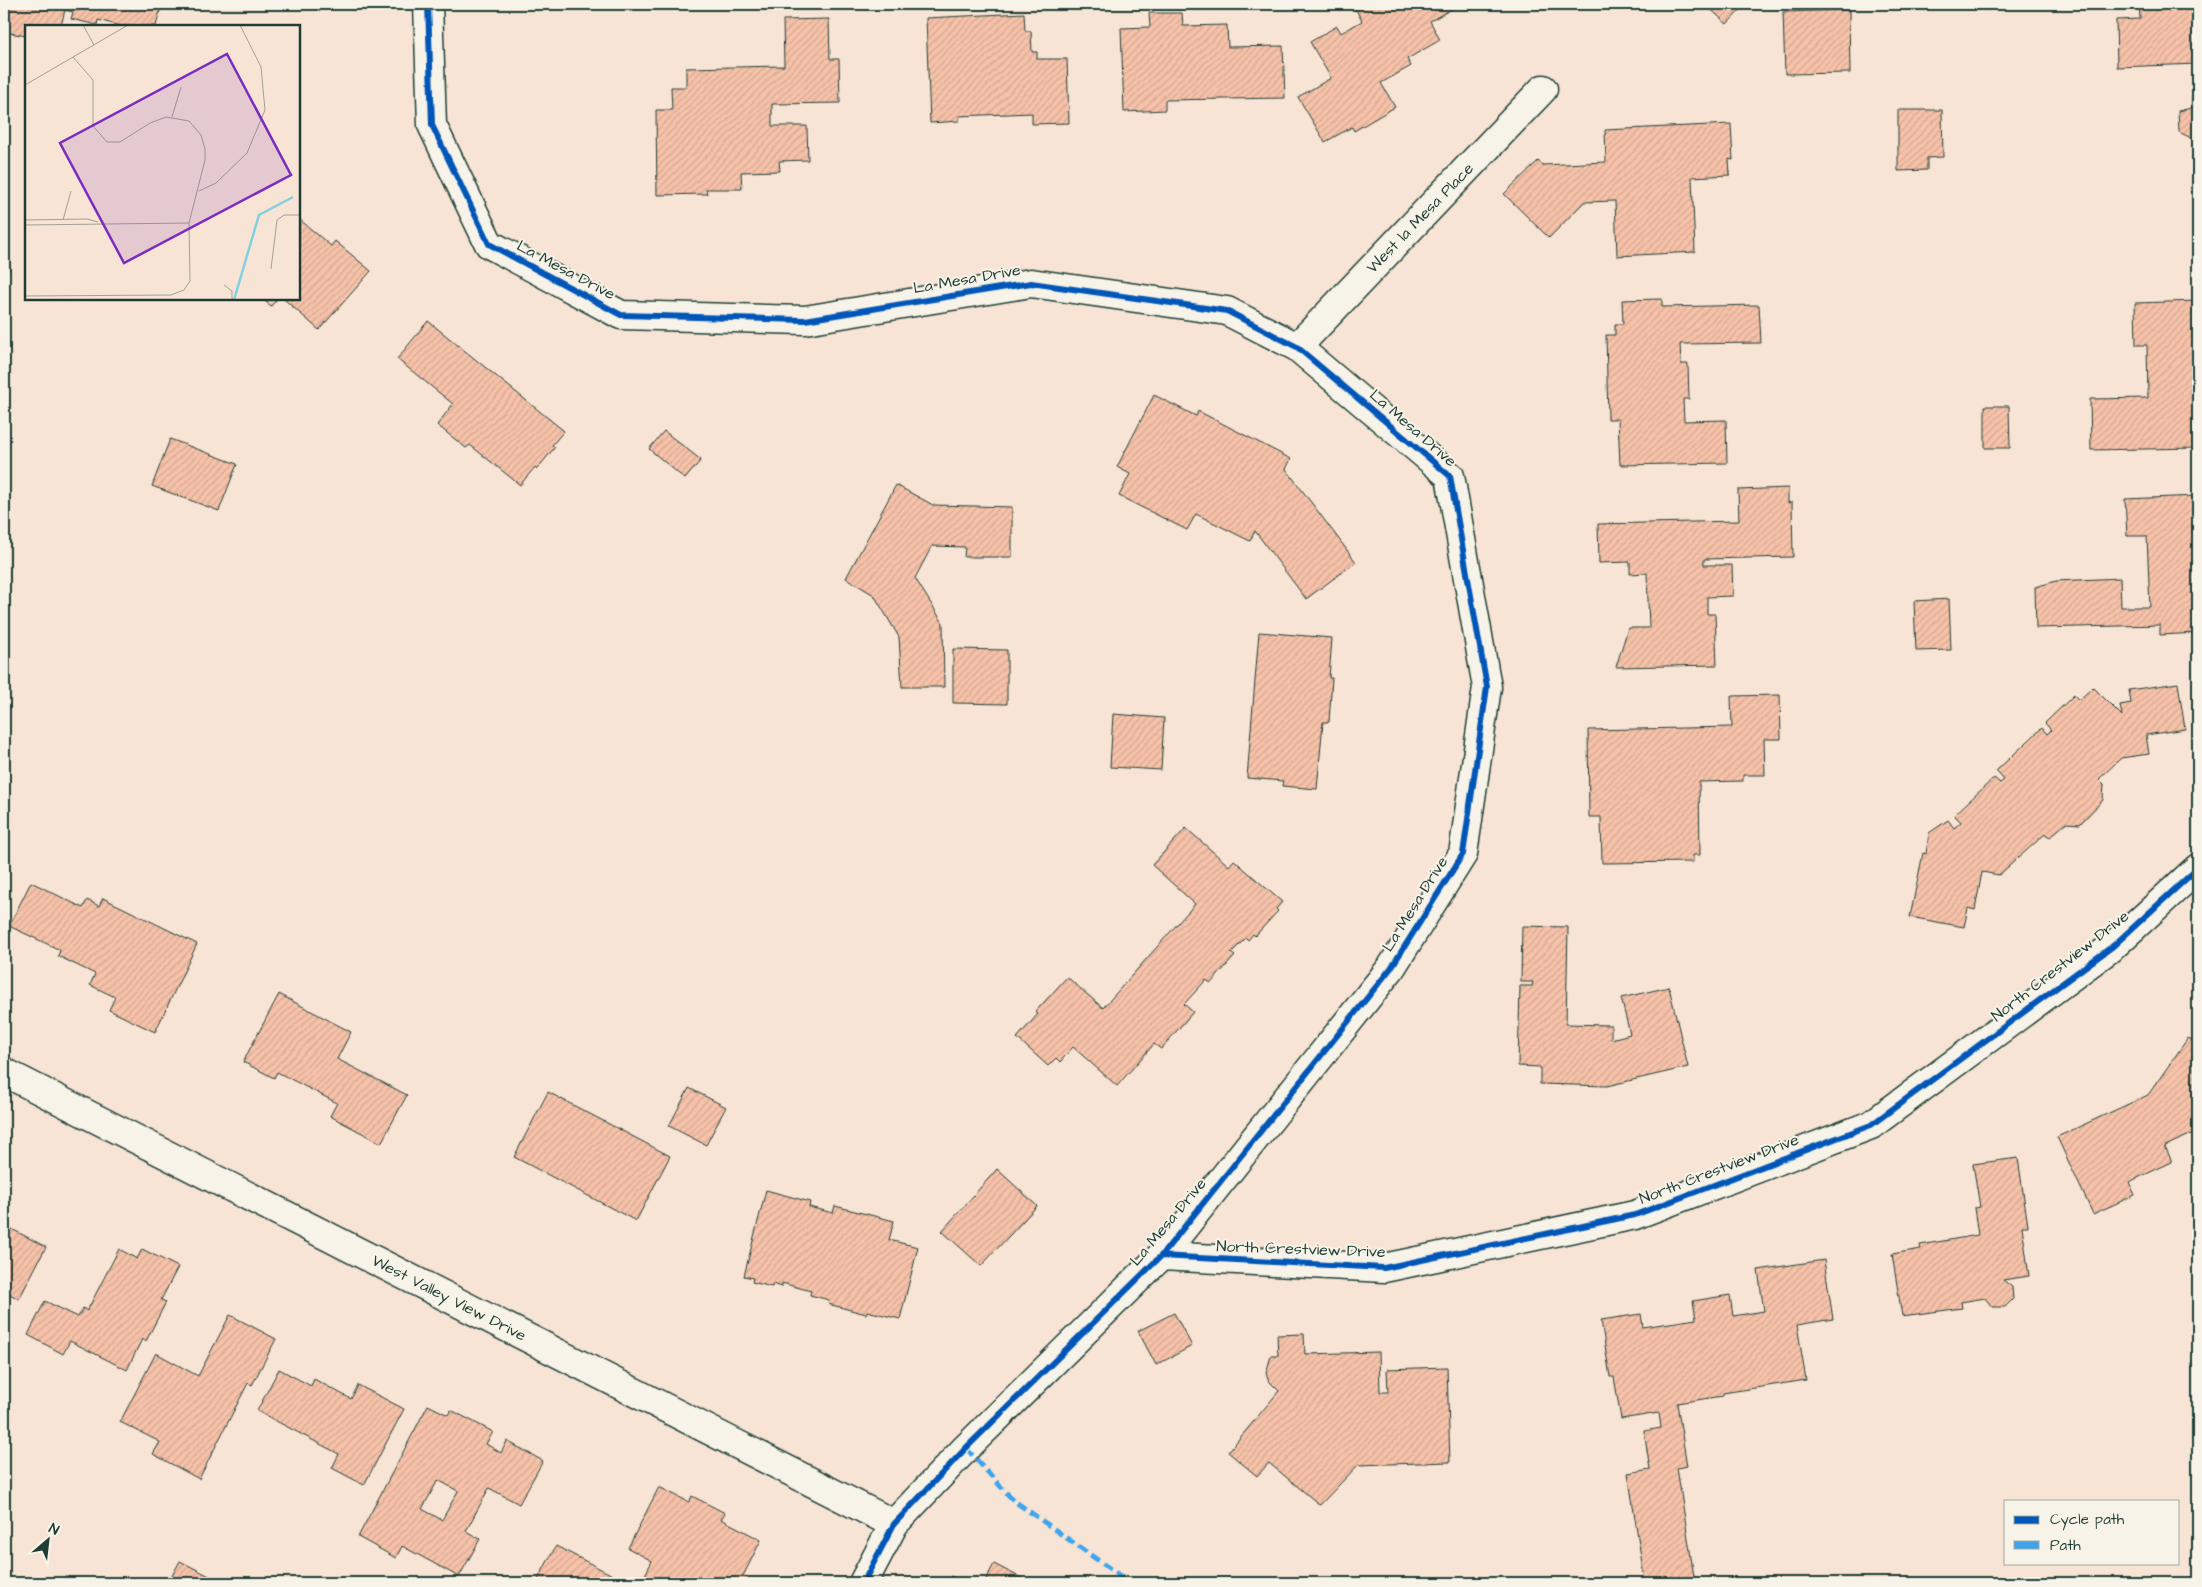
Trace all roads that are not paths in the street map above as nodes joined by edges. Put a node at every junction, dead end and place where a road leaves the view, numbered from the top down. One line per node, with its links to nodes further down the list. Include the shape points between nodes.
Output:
1 (428, 4): 3 (street, La Mesa Drive, via 432,125 489,244 621,315 805,320 1031,282 1227,310)
2 (1543, 89): 3 (street, West la Mesa Place)
3 (1297, 348): 6 (street, La Mesa Drive, via 1450,476 1487,687 1463,854 1391,968)
4 (2198, 868): 6 (street, North Crestview Drive, via 2113,946 1871,1125 1635,1215 1384,1268)
5 (4, 1072): 7 (street, West Valley View Drive)
6 (1161, 1256): 7 (street, La Mesa Drive, via 966,1448)
7 (894, 1524): 8 (street, La Mesa Drive)
8 (863, 1583)

